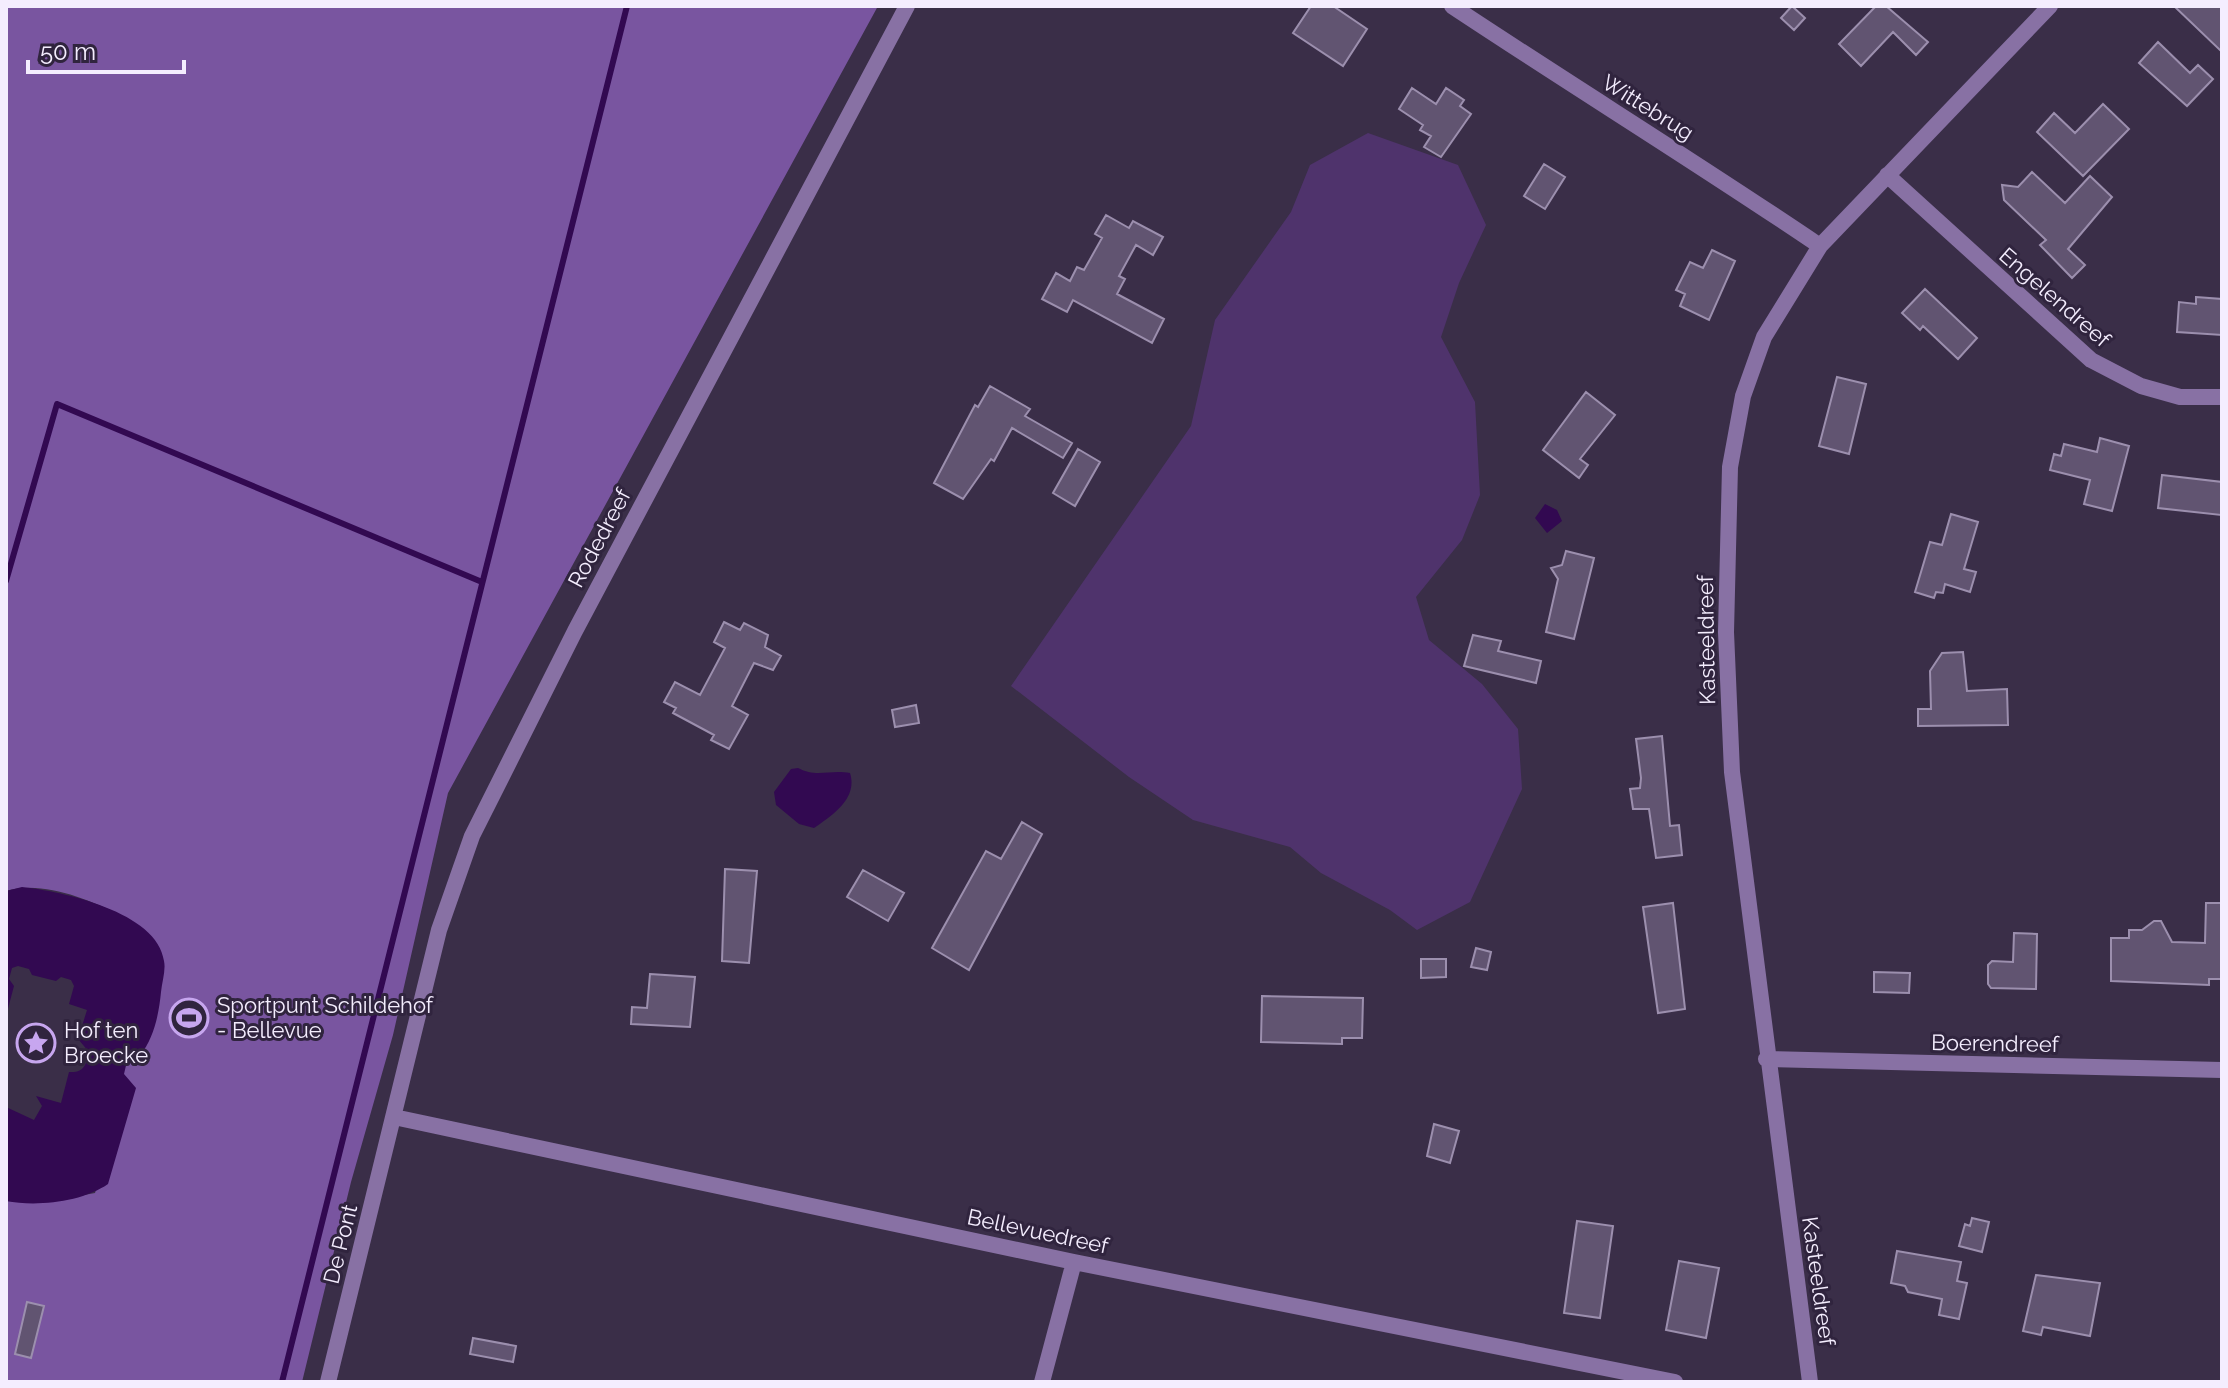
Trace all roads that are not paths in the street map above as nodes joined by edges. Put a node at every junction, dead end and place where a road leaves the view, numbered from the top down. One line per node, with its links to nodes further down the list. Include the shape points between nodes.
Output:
1 (907, 6): 9 (street, Rodedreef, via 472,836 439,930)
2 (1452, 6): 5 (street, Wittebrug)
3 (2050, 6): 4 (street, Kasteeldreef)
4 (1887, 175): 5 (street, Kasteeldreef); 6 (street, Engelendreef, via 2091,360 2154,390 2180,397)
5 (1820, 246): 7 (street, Kasteeldreef, via 1764,337 1743,396 1730,467 1726,632 1732,772)
6 (2222, 397)
7 (1766, 1059): 8 (street, Boerendreef); 14 (street, Kasteeldreef)
8 (2222, 1070)
9 (394, 1117): 10 (street, Bellevuedreef); 11 (street, De Pont)
10 (1074, 1262): 12 (street); 13 (street, Bellevuedreef)
11 (328, 1382)
12 (1042, 1382)
13 (1675, 1382)
14 (1810, 1382)

